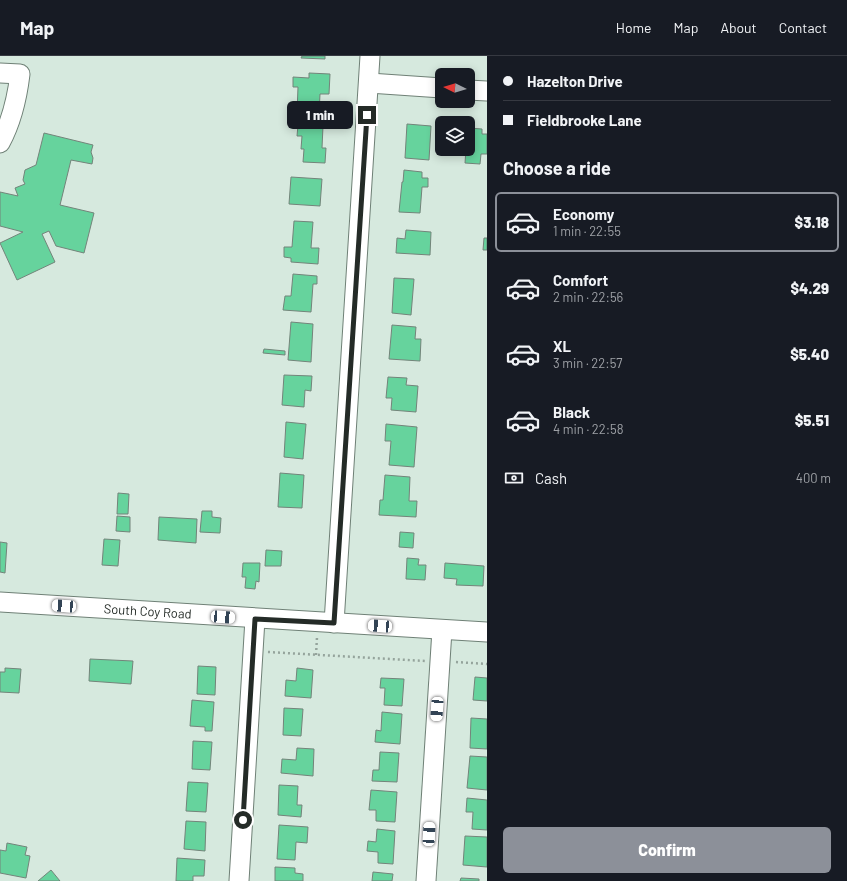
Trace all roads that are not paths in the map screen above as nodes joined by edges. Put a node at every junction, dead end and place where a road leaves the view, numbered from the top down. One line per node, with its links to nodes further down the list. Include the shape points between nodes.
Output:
1 (370, 56): 3 (street)
2 (0, 73): 7 (street, via 20,74 18,96 8,128)
3 (369, 83): 4 (street); 10 (street)
4 (435, 88)
5 (475, 90): 6 (street)
6 (487, 91)
7 (0, 143)
8 (0, 602): 9 (street, South Coy Road)
9 (255, 619): 10 (street, South Coy Road); 13 (street)
10 (334, 623): 11 (street, South Coy Road)
11 (442, 630): 12 (street, South Coy Road); 14 (street)
12 (487, 632)
13 (239, 881)
14 (426, 881)

